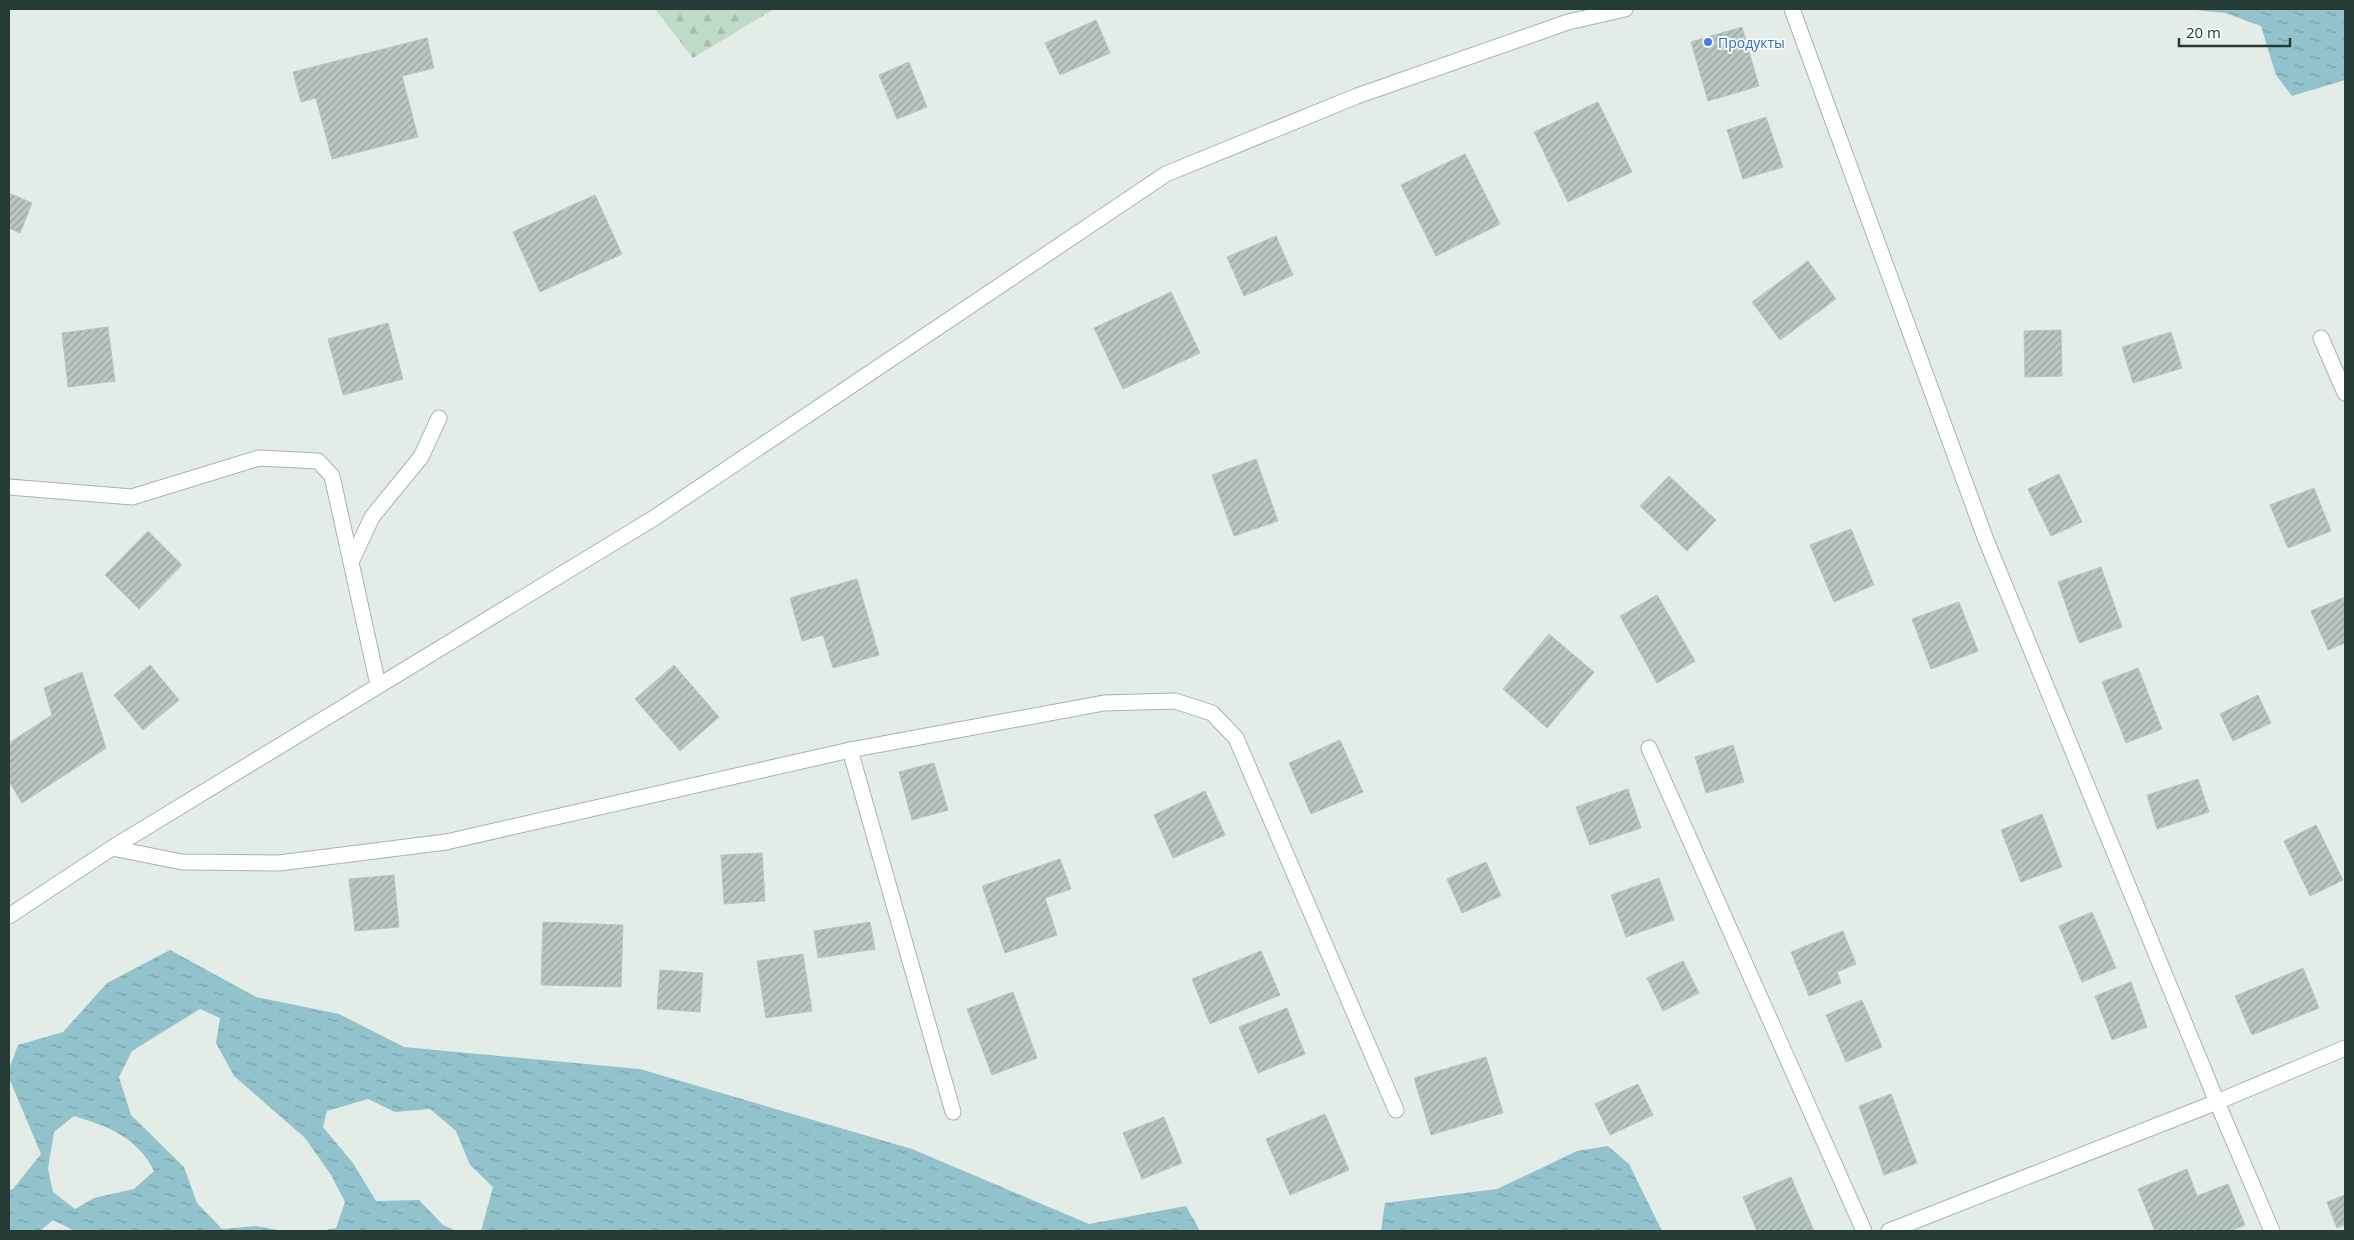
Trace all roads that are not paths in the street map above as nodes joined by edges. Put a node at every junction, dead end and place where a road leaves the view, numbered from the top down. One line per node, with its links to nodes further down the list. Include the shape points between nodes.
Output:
1 (1625, 9): 8 (street, via 1568,22 1357,96 1166,174 654,518)
2 (1792, 9): 14 (street, via 1986,540)
3 (2322, 338): 4 (street)
4 (2345, 393)
5 (439, 418): 7 (street, via 421,457 372,517)
6 (9, 487): 7 (street, via 132,497 259,458 318,461 332,476)
7 (351, 562): 8 (street)
8 (378, 685): 11 (street)
9 (1649, 748): 17 (street)
10 (850, 750): 11 (street, via 446,842 279,863 182,862); 15 (street, via 1104,703 1175,701 1212,712 1236,738); 16 (street)
11 (112, 848): 12 (street)
12 (9, 916)
13 (2345, 1048): 14 (street)
14 (2217, 1102): 18 (street); 19 (street)
15 (1396, 1110)
16 (953, 1112)
17 (1864, 1231)
18 (1889, 1231)
19 (2272, 1231)

